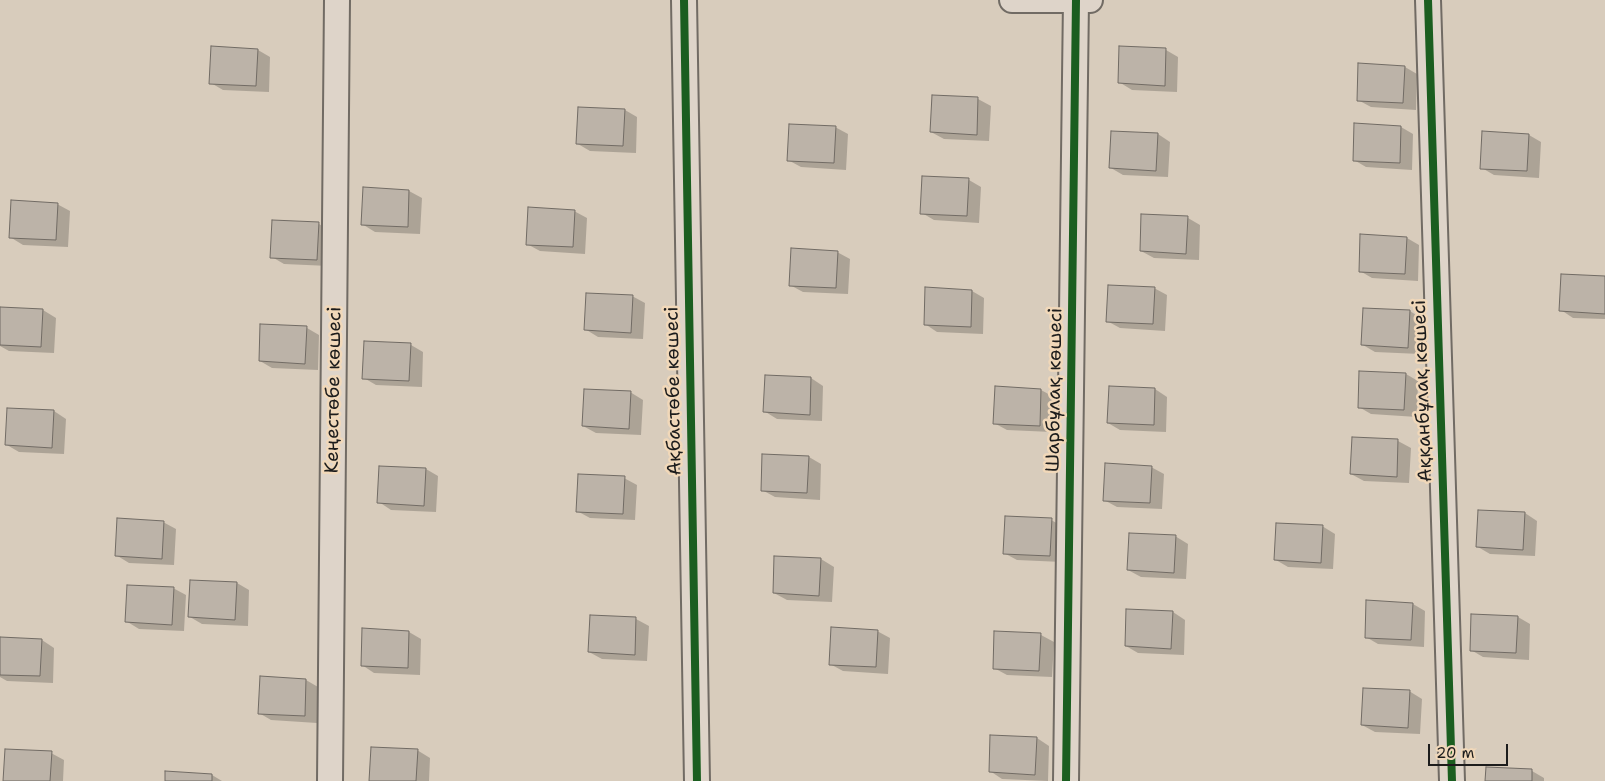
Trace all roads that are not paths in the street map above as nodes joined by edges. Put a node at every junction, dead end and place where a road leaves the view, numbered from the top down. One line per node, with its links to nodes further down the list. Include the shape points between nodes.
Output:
1 (337, 0): 6 (street, Кеңестөбе көшесі)
2 (684, 0): 7 (street, Ақбастөбе көшесі)
3 (1012, 0): 4 (street)
4 (1081, 0): 8 (street, Шарбұлақ көшесі)
5 (1428, 0): 9 (street, Аққанбұлақ көшесі)
6 (330, 781)
7 (697, 781)
8 (1066, 781)
9 (1452, 781)

